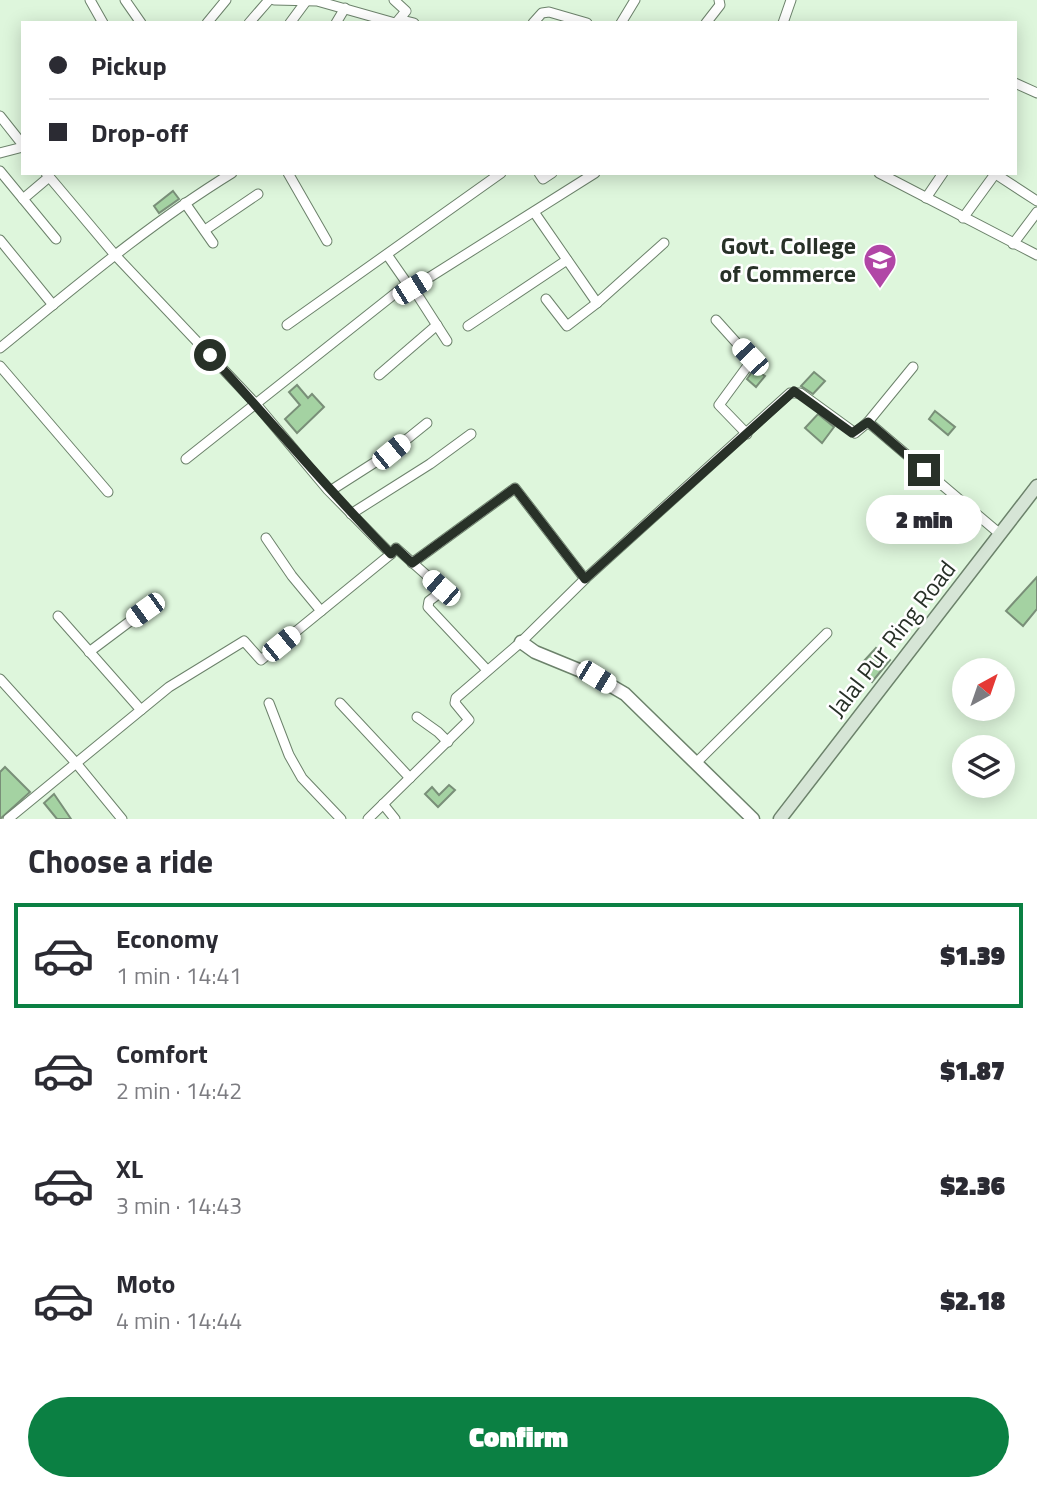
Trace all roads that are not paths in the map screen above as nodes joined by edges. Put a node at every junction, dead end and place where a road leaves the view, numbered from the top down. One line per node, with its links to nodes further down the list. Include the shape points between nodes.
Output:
1 (90, 0): 11 (street)
2 (125, 0): 12 (street)
3 (226, 0): 13 (street)
4 (271, 0): 9 (street); 14 (street)
5 (394, 0): 18 (street, via 406,11)
6 (635, 0): 21 (street)
7 (719, 0): 22 (street)
8 (791, 0): 23 (street)
9 (307, 1): 10 (street); 15 (street)
10 (345, 8): 16 (street); 17 (street)
11 (102, 21)
12 (140, 21)
13 (208, 21)
14 (251, 21)
15 (292, 21)
16 (337, 21)
17 (389, 21)
18 (398, 21)
19 (535, 21): 20 (street, via 549,12)
20 (580, 21)
21 (622, 21)
22 (708, 21)
23 (784, 21)
24 (1017, 84): 25 (street)
25 (1037, 93)
26 (0, 116): 27 (street)
27 (21, 143)
28 (21, 147): 29 (street)
29 (0, 153)
30 (0, 171): 42 (street)
31 (48, 175): 42 (street); 55 (street)
32 (229, 175): 44 (street)
33 (289, 175): 51 (street)
34 (497, 175): 57 (street)
35 (592, 175): 45 (street)
36 (883, 175): 41 (street)
37 (942, 175): 41 (street)
38 (993, 175): 47 (street)
39 (996, 175): 43 (street)
40 (258, 194): 48 (street)
41 (926, 198): 47 (street)
42 (23, 199): 49 (street)
43 (1037, 201)
44 (186, 203): 48 (street); 55 (street)
45 (534, 212): 58 (street); 59 (street)
46 (1037, 212): 54 (street)
47 (963, 218): 54 (street)
48 (205, 230): 52 (street)
49 (56, 239)
50 (0, 240): 62 (street)
51 (327, 241)
52 (213, 243)
53 (664, 243): 61 (street)
54 (1013, 244): 56 (street)
55 (115, 255): 62 (street); 72 (street)
56 (1037, 255)
57 (388, 256): 59 (street); 64 (street)
58 (567, 260): 61 (street); 66 (street)
59 (410, 286): 65 (street); 72 (street)
60 (546, 299): 61 (street, via 567,326)
61 (597, 303)
62 (53, 305): 68 (street)
63 (716, 320): 76 (street, via 752,360 719,405)
64 (287, 325)
65 (437, 325): 67 (street); 71 (street)
66 (468, 326)
67 (447, 341)
68 (0, 348)
69 (0, 366): 80 (street)
70 (913, 367): 73 (street)
71 (379, 375)
72 (256, 404): 77 (street); 79 (street)
73 (868, 422): 76 (street, via 852,433 794,391); 82 (street)
74 (427, 423): 79 (street)
75 (471, 433): 81 (street)
76 (747, 434): 86 (street)
77 (186, 458)
78 (1037, 486): 82 (main road, Jalal Pur Ring Road)
79 (330, 491): 81 (street)
80 (108, 492)
81 (351, 514): 84 (street)
82 (1000, 534): 110 (main road, Jalal Pur Ring Road)
83 (266, 538): 88 (street)
84 (391, 554): 85 (street, via 396,548); 88 (street)
85 (412, 563): 86 (street, via 515,488); 93 (street, via 442,590 428,607)
86 (585, 579): 91 (street)
87 (145, 610): 92 (street)
88 (321, 611): 97 (street, via 261,660 244,641 169,687)
89 (58, 616): 92 (street)
90 (827, 633): 100 (street)
91 (522, 642): 93 (street); 100 (street, via 625,694)
92 (89, 652): 97 (street)
93 (487, 670): 99 (street, via 456,698 469,720)
94 (0, 679): 101 (street)
95 (340, 703): 102 (street)
96 (269, 704): 106 (street, via 302,778)
97 (141, 710): 101 (street)
98 (417, 717): 99 (street)
99 (447, 742): 102 (street)
100 (697, 762): 109 (street)
101 (76, 763): 104 (street); 105 (street)
102 (410, 778): 103 (street)
103 (383, 804): 107 (street); 108 (street)
104 (8, 819)
105 (122, 819)
106 (341, 819)
107 (368, 819)
108 (395, 819)
109 (753, 819)
110 (780, 819)

